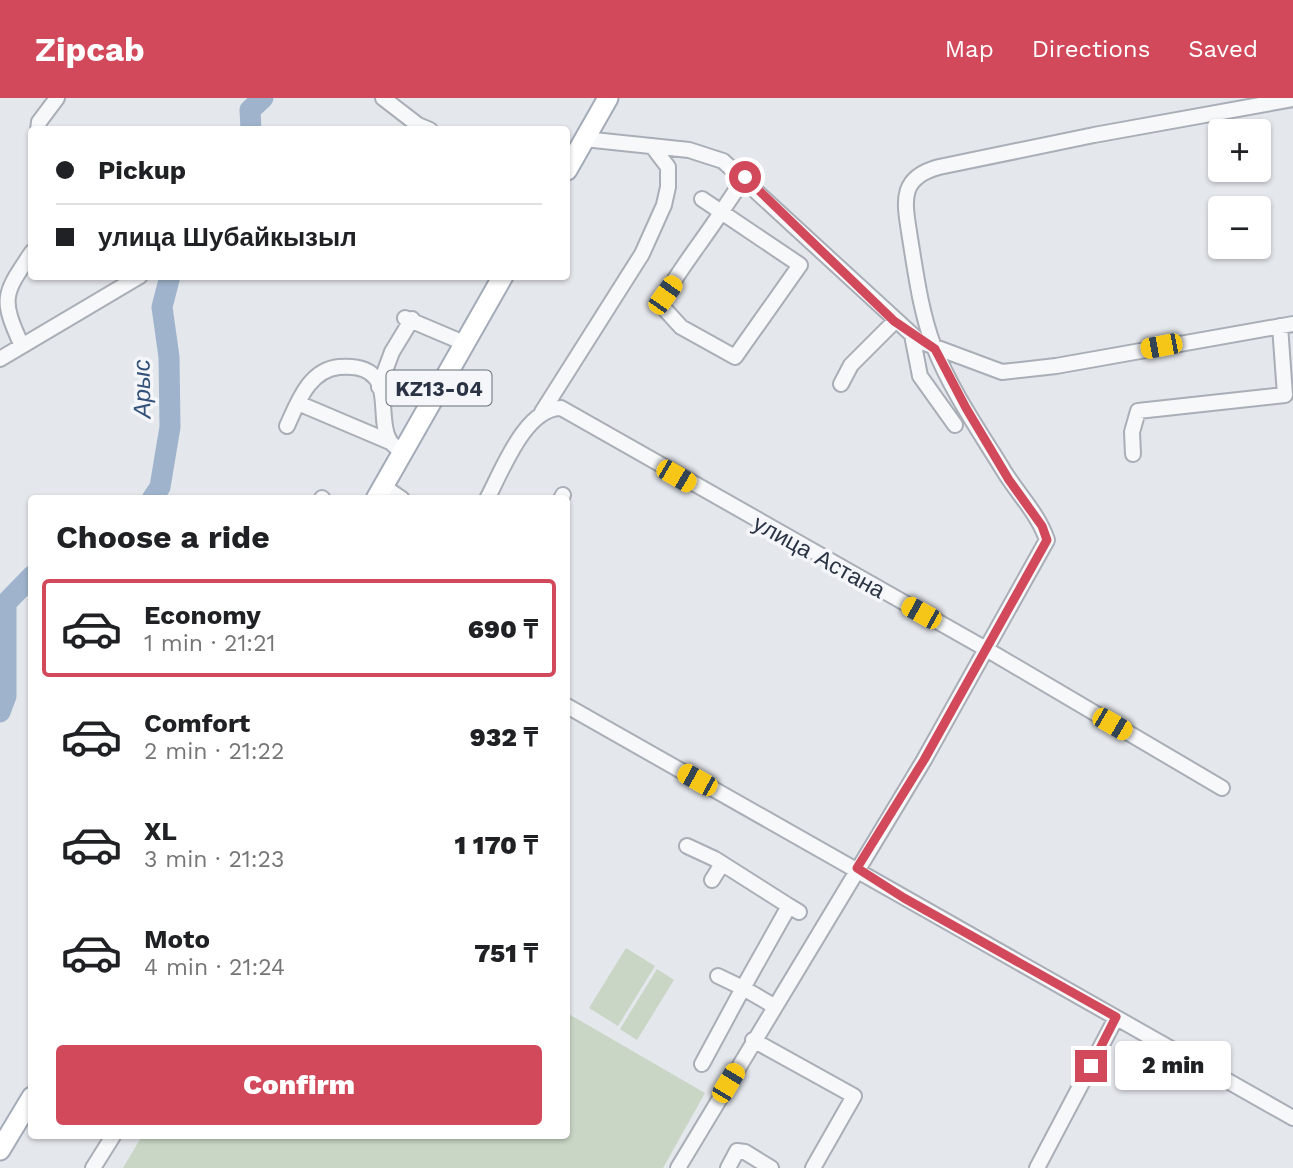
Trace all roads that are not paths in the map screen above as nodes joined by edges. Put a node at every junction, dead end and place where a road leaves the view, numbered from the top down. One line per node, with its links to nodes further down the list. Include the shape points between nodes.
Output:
1 (57, 98): 5 (street)
2 (383, 98): 6 (street)
3 (608, 98): 7 (main road)
4 (1293, 99): 23 (street, via 923,171 908,188 905,206 918,286)
5 (38, 126)
6 (420, 126)
7 (584, 139): 8 (street); 10 (main road)
8 (652, 146): 9 (street); 12 (street, via 668,167)
9 (689, 150): 11 (street, via 723,160); 12 (street)
10 (570, 163)
11 (745, 177): 14 (street); 18 (street)
12 (668, 181): 29 (street, via 664,205 642,254)
13 (702, 199): 14 (street)
14 (722, 211): 14 (street, via 660,304 681,327 735,357 800,265)
15 (28, 258): 22 (street, via 6,296 5,315)
16 (133, 280): 22 (street)
17 (501, 280): 21 (main road, KZ13-04)
18 (894, 321): 20 (street); 25 (street, via 851,365)
19 (1286, 325): 23 (street, via 1002,372); 27 (street)
20 (912, 335): 23 (street); 30 (street, via 920,376)
21 (464, 343): 26 (street, via 408,318); 32 (main road, KZ13-04)
22 (22, 346): 24 (street)
23 (935, 349): 36 (street, via 1047,540)
24 (0, 359)
25 (841, 384)
26 (379, 387): 28 (street, via 361,369 331,368 304,389); 32 (street, via 384,394 386,427)
27 (1289, 395): 33 (street, via 1138,411 1132,432)
28 (298, 403): 31 (street); 32 (street)
29 (541, 413): 35 (street); 36 (street, улица Астана, via 561,408 573,414)
30 (955, 425)
31 (287, 426)
32 (396, 447): 34 (main road, KZ13-04)
33 (1133, 454)
34 (379, 492)
35 (489, 495)
36 (986, 649): 38 (street, улица Астана); 41 (street)
37 (570, 708): 41 (street)
38 (1222, 788)
39 (687, 846): 40 (street)
40 (722, 864): 42 (street); 44 (street, via 794,909)
41 (857, 868): 45 (street); 46 (street)
42 (712, 880)
43 (718, 976): 44 (street)
44 (743, 988): 45 (street); 48 (street)
45 (774, 1006): 47 (street)
46 (1116, 1017): 50 (street); 58 (street)
47 (753, 1040): 54 (street); 57 (street, via 853,1097)
48 (702, 1064)
49 (28, 1104): 52 (main road)
50 (1293, 1118)
51 (111, 1139): 53 (street)
52 (0, 1150)
53 (93, 1168)
54 (678, 1168)
55 (728, 1168): 56 (street, via 737,1151)
56 (771, 1168)
57 (813, 1168)
58 (1037, 1168)

